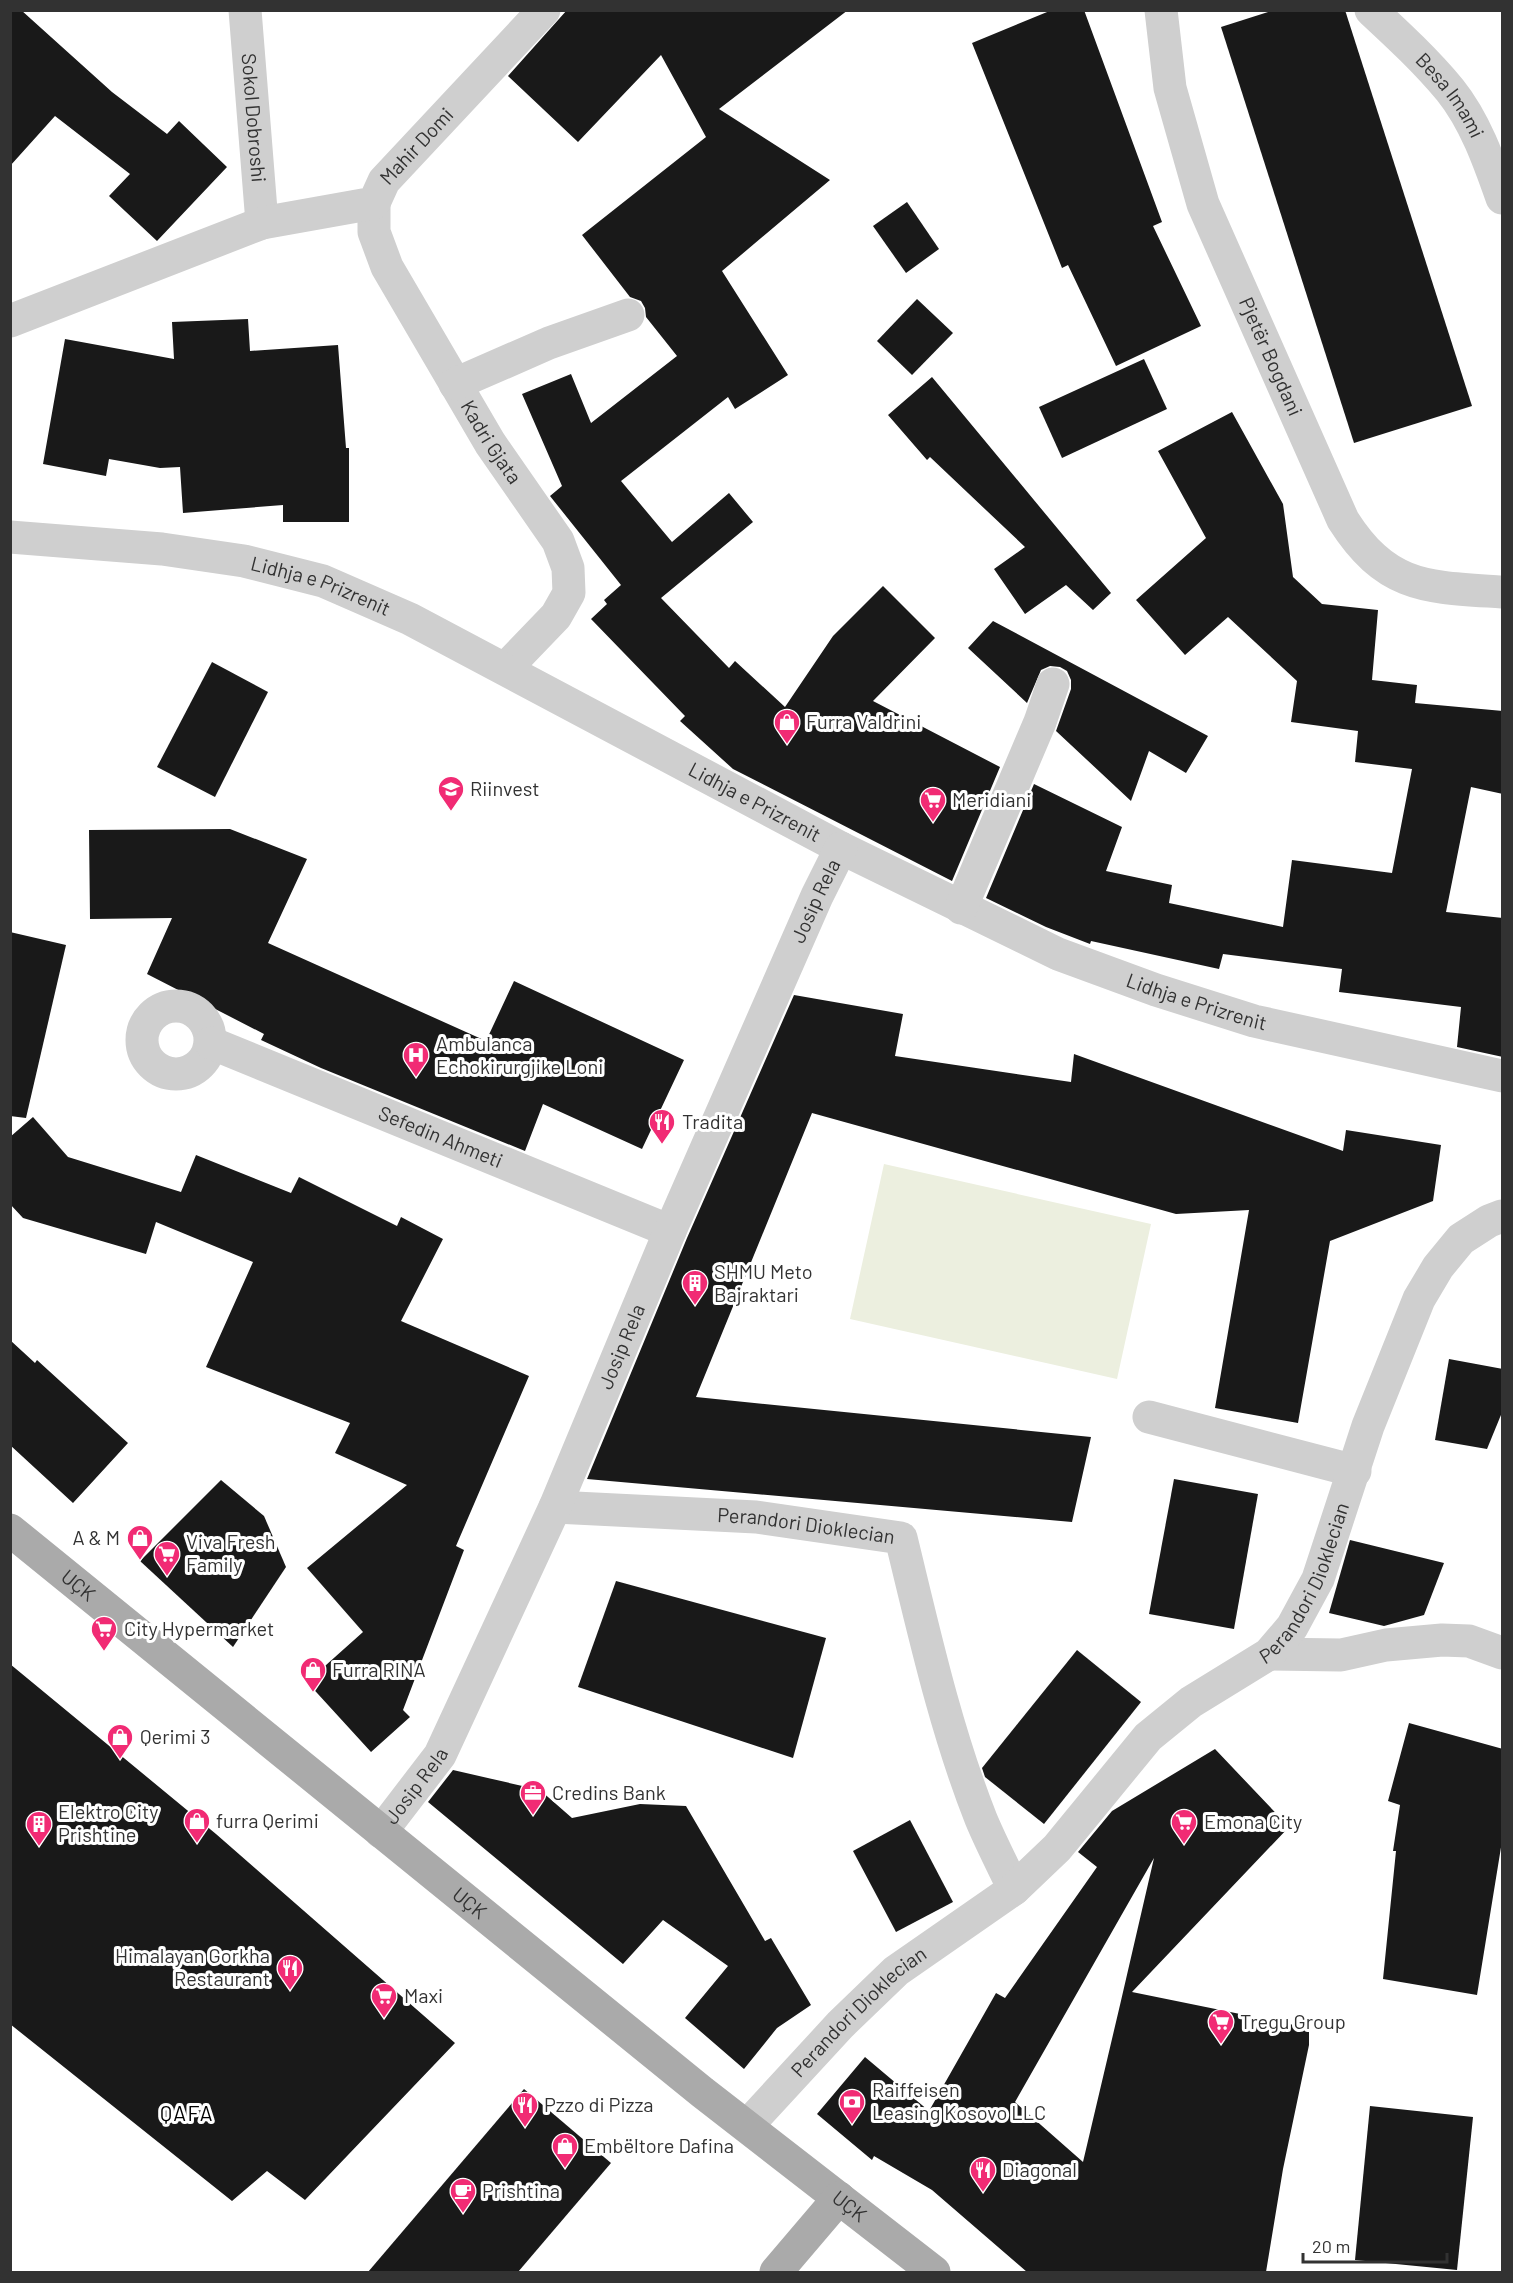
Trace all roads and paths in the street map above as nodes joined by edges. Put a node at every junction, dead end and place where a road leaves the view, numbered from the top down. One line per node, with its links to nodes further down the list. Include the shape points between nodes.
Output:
1 (245, 10): 7 (street, Sokol Dobroshi)
2 (544, 10): 6 (street, Mahir Domi, via 384,181)
3 (1161, 10): 12 (street, Pjetër Bogdani, via 1170,88 1203,204 1343,520 1360,546 1384,568 1405,579 1443,588)
4 (1371, 10): 5 (street, Besa Imami, via 1451,92 1480,139)
5 (1503, 198)
6 (374, 202): 7 (street, Mahir Domi); 10 (street, Kadri Gjata, via 374,232 387,267)
7 (262, 223): 9 (street)
8 (628, 315): 10 (street, via 549,343)
9 (10, 321)
10 (455, 384): 13 (street, Kadri Gjata, via 490,443 558,541 568,568 569,593 556,616)
11 (10, 537): 13 (street, Lidhja e Prizrenit, via 162,549 244,561 311,578 410,618)
12 (1503, 592)
13 (506, 668): 15 (street, Lidhja e Prizrenit)
14 (1053, 684): 16 (street)
15 (841, 848): 16 (street, Lidhja e Prizrenit); 20 (street, Josip Rela)
16 (961, 908): 18 (street, Lidhja e Prizrenit, via 1058,954 1254,1021)
17 (211, 1043): 20 (street, Sefedin Ahmeti)
18 (1503, 1076)
19 (1503, 1216): 22 (street, Perandori Dioklecian, via 1461,1239 1419,1299 1368,1426)
20 (670, 1231): 23 (street, Josip Rela)
21 (1149, 1417): 22 (street)
22 (1355, 1471): 26 (street, Perandori Dioklecian, via 1318,1579 1292,1627)
23 (555, 1507): 27 (street, Josip Rela, via 440,1755); 28 (street, Perandori Dioklecian, via 756,1517 901,1538 958,1754 981,1820)
24 (10, 1530): 27 (main road, UÇK)
25 (1503, 1653): 26 (street, via 1469,1641 1442,1640 1386,1645 1341,1656)
26 (1269, 1654): 28 (street, Perandori Dioklecian, via 1191,1702 1148,1737 1057,1848)
27 (381, 1832): 29 (main road, UÇK)
28 (1014, 1889): 29 (street, Perandori Dioklecian, via 896,1971)
29 (747, 2126): 30 (main road, UÇK)
30 (839, 2198): 31 (main road); 32 (main road, UÇK)
31 (776, 2272)
32 (934, 2272)

